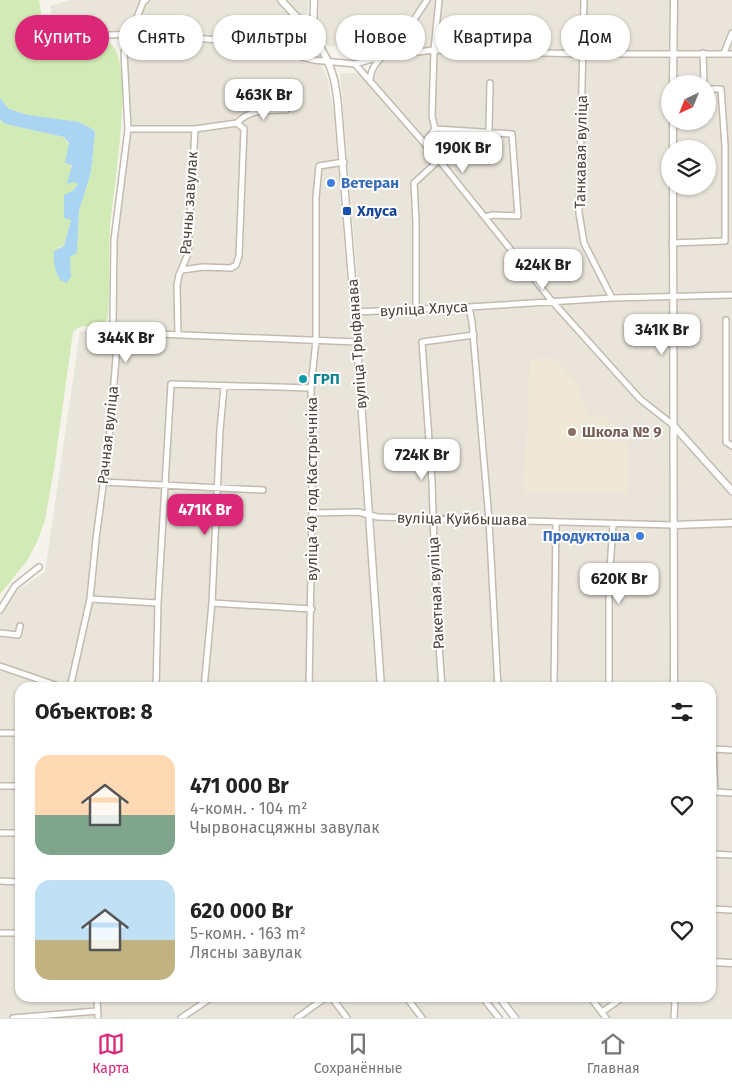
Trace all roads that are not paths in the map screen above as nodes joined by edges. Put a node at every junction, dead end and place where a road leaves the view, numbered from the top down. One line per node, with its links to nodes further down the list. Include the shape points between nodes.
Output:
1 (146, 0): 8 (street, Рачная вуліца)
2 (281, 0): 9 (street, вуліца Трыфанава)
3 (314, 0): 10 (street)
4 (427, 0): 11 (street)
5 (439, 0): 15 (street)
6 (584, 0): 12 (street, Танкавая вуліца)
7 (674, 0): 21 (street)
8 (138, 15)
9 (294, 15)
10 (314, 15)
11 (417, 15)
12 (584, 15)
13 (732, 33): 19 (street)
14 (203, 39): 28 (street, via 249,42)
15 (434, 50): 16 (street); 17 (street); 39 (street, via 432,116)
16 (425, 51)
17 (561, 53)
18 (703, 53): 19 (street); 21 (street); 31 (street)
19 (724, 53): 22 (street)
20 (630, 54): 21 (street)
21 (674, 54): 30 (street)
22 (732, 54)
23 (326, 59): 28 (street, вуліца Трыфанава)
24 (124, 60): 37 (street, Рачная вуліца)
25 (369, 60): 29 (street)
26 (380, 60): 32 (street)
27 (584, 60): 50 (street, Танкавая вуліца, via 579,213 584,243)
28 (328, 62): 29 (street); 43 (street, вуліца Трыфанава, via 334,78)
29 (355, 64): 32 (street)
30 (673, 75)
31 (704, 75)
32 (370, 82): 41 (street)
33 (490, 83): 40 (street)
34 (716, 89): 46 (street, via 721,89 724,112 725,241)
35 (286, 110): 36 (street, via 253,112)
36 (237, 122): 38 (street); 47 (street, via 244,129 236,265)
37 (128, 129): 38 (street); 58 (street, Рачная вуліца, via 114,240 113,325)
38 (195, 129): 47 (street, Рачны завулак, via 188,254)
39 (436, 129): 40 (street); 41 (street)
40 (489, 132): 45 (street, via 512,134 518,216)
41 (425, 143): 42 (street)
42 (439, 160): 45 (street); 53 (street, via 414,183)
43 (344, 162): 54 (street, вуліца Трыфанава); 59 (street, вуліца 40 год Кастрычніка, via 319,166)
44 (673, 195): 46 (street)
45 (484, 217): 51 (street)
46 (672, 243): 49 (street)
47 (182, 270): 56 (street, Рачны завулак, via 177,285)
48 (732, 295): 49 (street, вуліца Хлуса)
49 (672, 297): 50 (street, вуліца Хлуса); 63 (street)
50 (612, 298): 51 (street, вуліца Хлуса)
51 (550, 300): 52 (street, вуліца Хлуса); 63 (street, via 640,399)
52 (469, 307): 53 (street, вуліца Хлуса); 57 (street)
53 (416, 309): 54 (street, вуліца Хлуса)
54 (355, 312): 60 (street, вуліца Трыфанава)
55 (726, 320): 64 (street, via 726,442)
56 (178, 335): 58 (street); 59 (street)
57 (474, 335): 72 (street, Ракетная вуліца, via 422,342); 73 (street)
58 (118, 336): 65 (street, Рачная вуліца)
59 (316, 340): 60 (street); 62 (street, вуліца 40 год Кастрычніка)
60 (357, 342): 71 (street, вуліца Трыфанава)
61 (224, 387): 62 (street); 66 (street, via 171,384); 67 (street)
62 (311, 388): 70 (street, вуліца 40 год Кастрычніка)
63 (673, 425): 69 (street); 77 (street)
64 (732, 446)
65 (103, 482): 66 (street); 79 (street, Рачная вуліца)
66 (165, 486): 67 (street); 80 (street)
67 (217, 487): 68 (street); 81 (street)
68 (262, 490)
69 (732, 491)
70 (312, 513): 71 (street, вуліца Куйбышава, via 358,512); 82 (street, вуліца 40 год Кастрычніка)
71 (370, 515): 72 (street, вуліца Куйбышава); 92 (street, вуліца Трыфанава)
72 (432, 519): 73 (street, вуліца Куйбышава); 93 (street, Ракетная вуліца)
73 (489, 520): 74 (street, вуліца Куйбышава); 94 (street)
74 (556, 522): 76 (street, вуліца Куйбышава); 95 (street)
75 (732, 523): 77 (street, вуліца Куйбышава)
76 (612, 524): 77 (street, вуліца Куйбышава); 96 (street)
77 (674, 525): 97 (street)
78 (39, 567): 83 (street, via 15,586)
79 (90, 599): 80 (street); 88 (street, Рачная вуліца)
80 (158, 603): 89 (street)
81 (212, 603): 82 (street); 90 (street)
82 (312, 609): 91 (street, вуліца 40 год Кастрычніка)
83 (0, 610)
84 (20, 626): 85 (street, via 18,635)
85 (0, 633)
86 (0, 666): 87 (street)
87 (47, 682)
88 (71, 682)
89 (156, 682)
90 (205, 682)
91 (309, 682)
92 (381, 682)
93 (442, 682)
94 (498, 682)
95 (554, 682)
96 (609, 682)
97 (674, 682)
98 (0, 733): 99 (street)
99 (15, 733)
100 (716, 749): 101 (street)
101 (732, 750)
102 (0, 786): 103 (street)
103 (15, 786)
104 (716, 792): 105 (street)
105 (732, 793)
106 (0, 833): 107 (street)
107 (15, 833)
108 (716, 854): 109 (street)
109 (732, 855)
110 (0, 881): 111 (street)
111 (15, 882)
112 (716, 909): 113 (street)
113 (732, 910)
114 (0, 933): 115 (street)
115 (15, 933)
116 (716, 962): 117 (street)
117 (732, 963)
118 (97, 1002): 128 (street)
119 (205, 1002): 132 (street)
120 (320, 1002): 133 (street)
121 (335, 1002): 134 (street)
122 (410, 1002): 135 (street)
123 (487, 1002): 136 (street)
124 (503, 1002): 137 (street)
125 (594, 1002): 129 (street)
126 (616, 1002): 129 (street)
127 (675, 1002): 139 (street)
128 (97, 1011): 130 (street); 131 (street)
129 (602, 1012): 138 (street)
130 (13, 1018)
131 (98, 1018)
132 (181, 1018)
133 (298, 1018)
134 (347, 1018)
135 (422, 1018)
136 (499, 1018)
137 (515, 1018)
138 (606, 1018)
139 (674, 1018)

